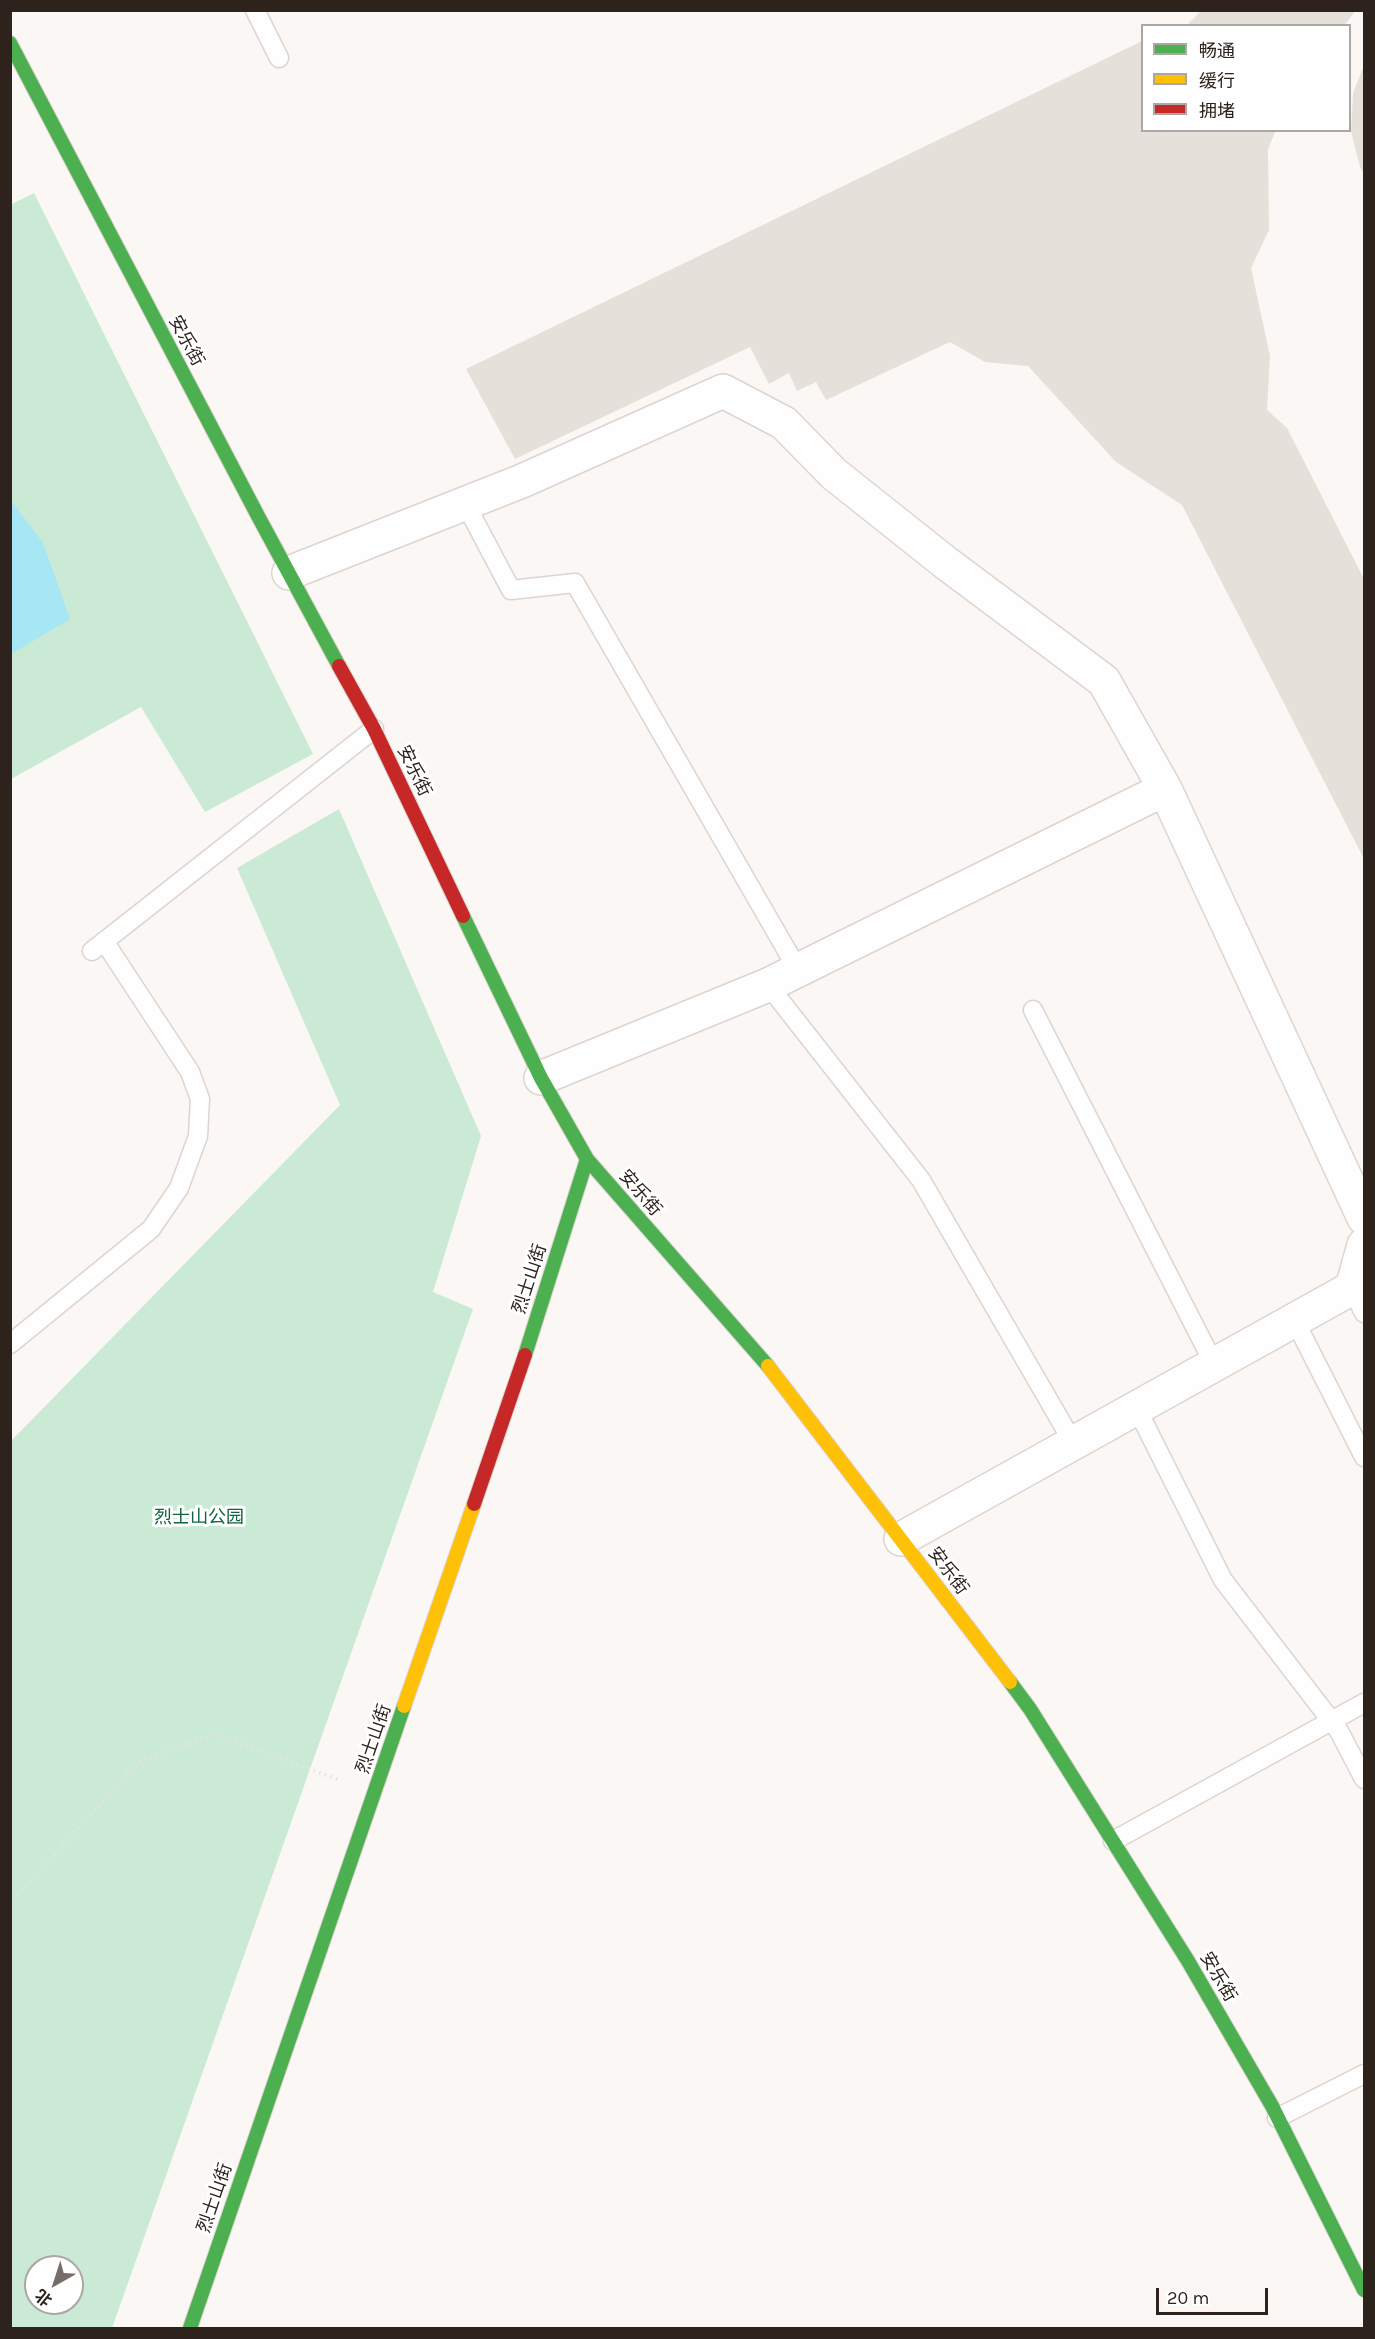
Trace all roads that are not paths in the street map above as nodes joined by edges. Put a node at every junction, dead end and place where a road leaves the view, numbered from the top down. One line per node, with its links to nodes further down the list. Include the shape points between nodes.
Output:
1 (255, 10): 3 (lane)
2 (10, 43): 5 (street, 安乐街)
3 (279, 58)
4 (465, 503): 5 (street); 7 (street, via 723,391 784,423 834,474 1104,681); 8 (lane, via 511,590 575,583)
5 (289, 573): 6 (street, 安乐街)
6 (374, 729): 11 (street, 安乐街); 17 (lane, via 98,946 190,1072 200,1100 198,1136 179,1188 151,1229)
7 (1165, 789): 8 (street); 13 (street)
8 (798, 970): 9 (street)
9 (768, 985): 11 (street); 20 (lane, via 921,1179)
10 (1033, 1010): 18 (lane)
11 (541, 1078): 12 (street, 安乐街)
12 (587, 1159): 22 (street, 安乐街, via 776,1375); 30 (street, 烈士山街, via 524,1358)
13 (1365, 1218)
14 (1365, 1245): 15 (street)
15 (1358, 1301): 16 (street)
16 (1295, 1321): 18 (street); 21 (lane)
17 (10, 1344)
18 (1215, 1366): 19 (street)
19 (1137, 1409): 20 (street); 24 (lane, via 1223,1580)
20 (1074, 1444): 22 (street)
21 (1365, 1457)
22 (901, 1539): 26 (street, 安乐街, via 1030,1709)
23 (1365, 1703): 24 (lane)
24 (1331, 1721): 25 (lane); 26 (lane)
25 (1365, 1779)
26 (1113, 1841): 28 (street, 安乐街, via 1188,1961)
27 (1365, 2074): 28 (lane)
28 (1277, 2118): 29 (street, 安乐街)
29 (1365, 2290)
30 (190, 2328)

